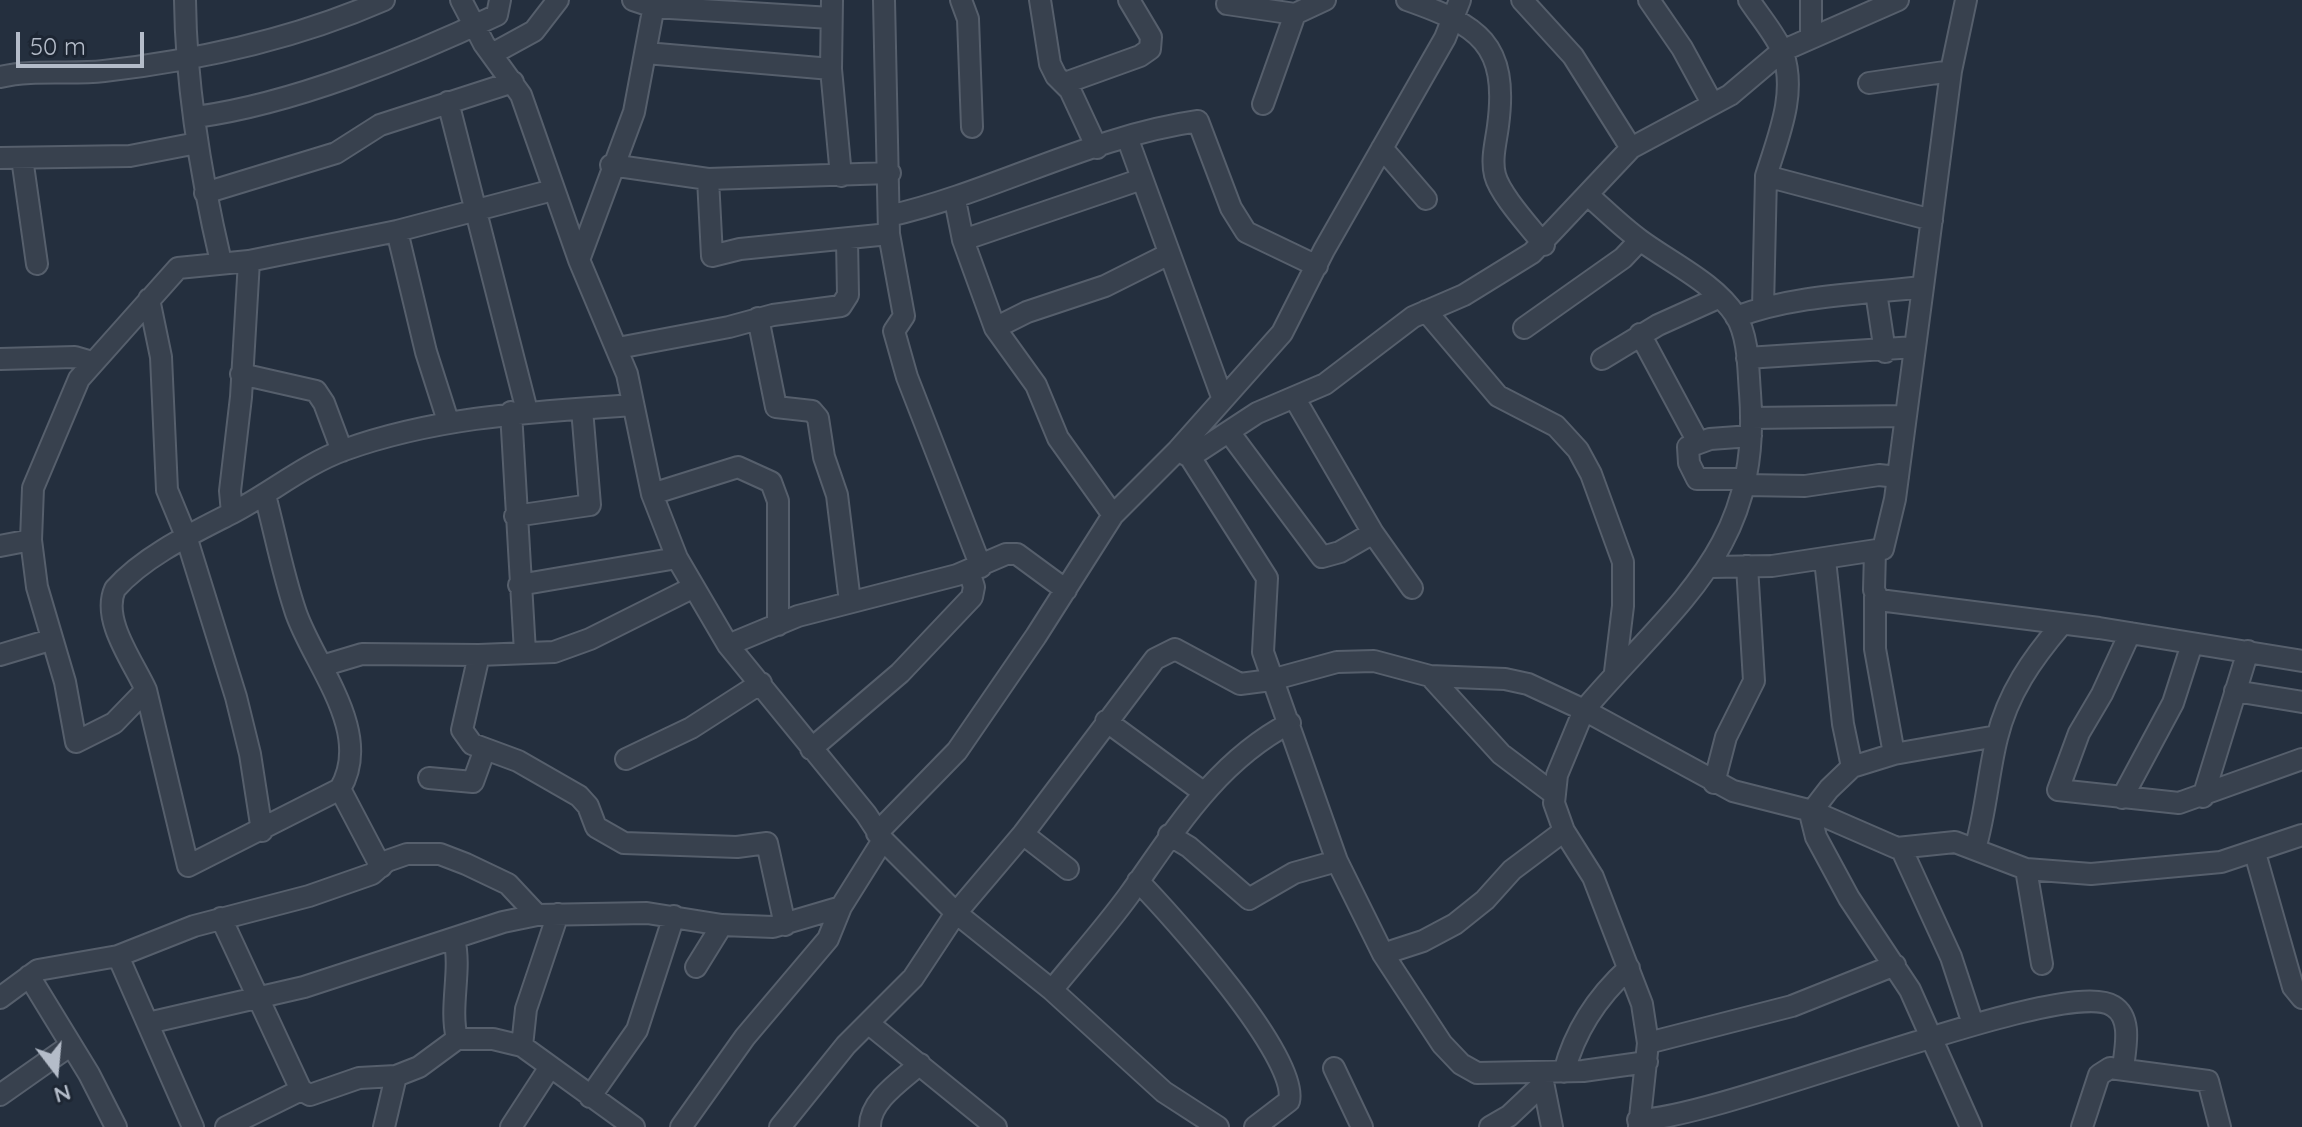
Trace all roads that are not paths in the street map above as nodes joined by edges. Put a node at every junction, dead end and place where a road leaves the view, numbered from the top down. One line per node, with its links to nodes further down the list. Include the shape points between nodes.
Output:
1 (186, 0): 29 (street)
2 (384, 0): 29 (street, via 288,36)
3 (461, 0): 24 (street)
4 (500, 0): 24 (street, via 499,13)
5 (558, 0): 28 (street, via 534,31)
6 (633, 0): 19 (street)
7 (884, 0): 49 (street, via 884,127)
8 (961, 0): 40 (street, via 968,19)
9 (1040, 0): 34 (street, via 1050,64)
10 (1129, 0): 34 (street, via 1151,37 1150,49)
11 (1325, 0): 23 (street)
12 (1407, 0): 21 (street)
13 (1522, 0): 45 (street, via 1573,56)
14 (1649, 0): 37 (street)
15 (1749, 0): 26 (street)
16 (1811, 0): 25 (street)
17 (1898, 0): 25 (street)
18 (1966, 0): 31 (street)
19 (655, 4): 22 (street); 27 (street)
20 (1227, 4): 23 (street)
21 (1456, 8): 44 (street, via 1445,38); 66 (street, via 1493,53 1499,77 1495,177)
22 (832, 9): 30 (street)
23 (1295, 14): 38 (street)
24 (474, 26): 28 (street); 39 (street, via 304,90)
25 (1811, 37): 26 (street)
26 (1782, 51): 37 (street, via 1735,91); 51 (street, via 1788,79 1786,110)
27 (646, 53): 30 (street); 48 (street, via 634,112)
28 (492, 54): 33 (street)
29 (188, 57): 32 (street, via 107,71); 39 (street)
30 (831, 69): 50 (street)
31 (1951, 71): 35 (street); 60 (street)
32 (0, 77)
33 (513, 82): 36 (street); 54 (street, via 533,124)
34 (1065, 83): 43 (street)
35 (1869, 83)
36 (448, 102): 55 (street, via 380,125 336,153); 59 (street)
37 (1712, 103): 45 (street)
38 (1263, 104)
39 (196, 117): 42 (street)
40 (972, 127)
41 (1127, 137): 43 (street); 53 (street); 72 (street, via 1199,122 1231,208 1246,232)
42 (197, 143): 47 (street, via 130,156); 55 (street)
43 (1097, 148): 58 (street)
44 (1382, 148): 57 (street); 72 (street)
45 (1631, 148): 56 (street)
46 (0, 158): 47 (street)
47 (22, 158): 71 (street)
48 (611, 165): 52 (street); 68 (street)
49 (890, 173): 50 (street); 61 (street)
50 (841, 176): 52 (street)
51 (1766, 176): 60 (street); 77 (street)
52 (708, 179): 63 (street, via 712,256)
53 (1142, 179): 64 (street); 67 (street)
54 (553, 190): 59 (street); 68 (street)
55 (205, 193): 70 (street)
56 (1589, 196): 65 (street); 66 (street)
57 (1426, 199)
58 (955, 200): 61 (street); 64 (street)
59 (474, 210): 62 (street); 96 (street)
60 (1932, 220): 73 (street)
61 (889, 225): 63 (street); 120 (street, via 904,316 894,328 895,337)
62 (397, 231): 69 (street); 98 (street)
63 (847, 240): 80 (street, via 845,304)
64 (963, 240): 81 (street)
65 (1640, 240): 75 (street); 82 (street, via 1623,258)
66 (1544, 245): 78 (street, via 1464,295)
67 (1169, 254): 81 (street, via 1105,286); 92 (street)
68 (579, 260): 85 (street)
69 (249, 261): 70 (street); 91 (street)
70 (221, 262): 76 (street, via 178,268)
71 (37, 264)
72 (1317, 266): 92 (street, via 1282,333)
73 (1923, 287): 74 (street); 84 (street)
74 (1876, 292): 77 (street); 86 (street)
75 (1718, 298): 79 (street); 83 (street)
76 (149, 299): 90 (street); 112 (street, via 161,357 166,484)
77 (1763, 308): 79 (street)
78 (1426, 311): 93 (street, via 1325,384); 139 (street, via 1498,396 1556,426 1591,474 1623,562)
79 (1736, 317): 87 (street)
80 (758, 318): 85 (street); 126 (street, via 776,407 812,411 818,418 837,495)
81 (995, 328): 109 (street, via 1036,385 1058,438)
82 (1524, 328)
83 (1640, 334): 89 (street); 101 (street)
84 (1915, 347): 86 (street); 97 (street)
85 (618, 348): 94 (street)
86 (1885, 352): 87 (street)
87 (1747, 358): 99 (street)
88 (0, 359): 90 (street, via 75,357)
89 (1602, 359)
90 (92, 362): 113 (street, via 79,379 33,488)
91 (241, 374): 102 (street, via 316,391); 108 (street)
92 (1222, 397): 103 (street)
93 (1295, 399): 100 (street, via 1263,410); 111 (street)
94 (633, 405): 95 (street); 106 (street)
95 (582, 409): 96 (street); 110 (street, via 590,505)
96 (519, 412): 98 (street); 110 (street)
97 (1906, 416): 99 (street); 104 (street)
98 (448, 421): 102 (street)
99 (1751, 427): 101 (street); 105 (street)
100 (1229, 432): 103 (street); 111 (street, via 1322,557)
101 (1698, 442): 105 (street, via 1688,447 1695,479)
102 (342, 451): 107 (street)
103 (1184, 453): 109 (street); 141 (street, via 1267,578 1263,652)
104 (1898, 477): 105 (street, via 1805,486); 115 (street, via 1883,549)
105 (1746, 482): 119 (street, via 1735,520)
106 (652, 494): 116 (street); 127 (street, via 738,467 771,482 778,501)
107 (265, 495): 108 (street); 138 (street, via 294,609)
108 (232, 513): 112 (street)
109 (1113, 515): 124 (street)
110 (515, 516): 121 (street)
111 (1373, 533): 123 (street)
112 (186, 536): 143 (street, via 126,578 112,596 119,634); 164 (street, via 245,731)
113 (31, 540): 114 (street); 130 (street)
114 (0, 546)
115 (1875, 551): 117 (street); 125 (street)
116 (677, 558): 121 (street); 122 (street)
117 (1825, 560): 118 (street); 155 (street)
118 (1747, 566): 119 (street); 157 (street, via 1754,681 1726,737)
119 (1711, 567): 139 (street)
120 (975, 569): 124 (street, via 1014,553); 126 (street); 151 (street, via 972,597 900,673)
121 (519, 585): 134 (street)
122 (694, 587): 132 (street); 134 (street, via 590,639 554,652)
123 (1412, 588)
124 (1066, 590): 169 (street, via 957,751)
125 (1875, 597): 128 (street); 152 (street, via 1875,649)
126 (850, 602): 127 (street)
127 (778, 625): 132 (street)
128 (2061, 625): 129 (street); 149 (street, via 2020,678)
129 (2130, 633): 131 (street); 162 (street, via 2057,788)
130 (50, 640): 135 (street); 143 (street, via 65,682 76,742 118,720)
131 (2192, 644): 133 (street); 162 (street, via 2173,703)
132 (728, 645): 142 (street)
133 (2248, 651): 137 (street); 144 (street)
134 (525, 652): 136 (street)
135 (0, 655)
136 (479, 655): 138 (street, via 362,654); 150 (street, via 462,730 469,743)
137 (2302, 661)
138 (322, 666): 158 (street, via 346,727 349,764)
139 (1615, 672): 146 (street)
140 (1430, 676): 141 (street, via 1374,661 1350,661); 146 (street, via 1528,684); 160 (street, via 1501,754)
141 (1271, 680): 147 (street, via 1240,684 1171,649 1155,659); 148 (street)
142 (761, 683): 151 (street); 153 (street, via 691,728)
143 (146, 690): 164 (street, via 188,866)
144 (2235, 691): 145 (street); 161 (street)
145 (2302, 702)
146 (1584, 710): 157 (street); 160 (street)
147 (1106, 721): 159 (street); 166 (street)
148 (1290, 723): 159 (street, via 1245,751); 173 (street)
149 (1997, 736): 152 (street); 171 (street)
150 (485, 749): 156 (street, via 473,782); 185 (street, via 518,761 579,796 596,827 624,843 767,843)
151 (811, 749): 169 (street)
152 (1894, 754): 155 (street)
153 (626, 759)
154 (2302, 759): 161 (street)
155 (1852, 767): 163 (street)
156 (429, 778)
157 (1714, 783): 163 (street, via 1768,803)
158 (340, 789): 164 (street); 174 (street)
159 (1203, 792): 167 (street)
160 (1554, 794): 165 (street)
161 (2203, 797): 162 (street, via 2171,803)
162 (2122, 798)
163 (1812, 811): 170 (street); 190 (street, via 1813,830 1832,869)
164 (262, 831)
165 (1564, 831): 187 (street, via 1512,870 1455,924); 192 (street, via 1593,877)
166 (1023, 834): 175 (street); 179 (street)
167 (1169, 835): 173 (street, via 1249,899 1294,873); 177 (street)
168 (2302, 835): 172 (street)
169 (880, 836): 178 (street); 179 (street)
170 (1901, 848): 171 (street, via 1955,842); 200 (street, via 1958,974)
171 (1975, 849): 176 (street)
172 (2255, 853): 176 (street, via 2221,862 2115,873); 197 (street, via 2293,987)
173 (1337, 861): 187 (street)
174 (381, 867): 181 (street, via 407,854 440,854 508,884); 183 (street, via 346,884)
175 (1068, 869)
176 (2026, 869): 189 (street)
177 (1138, 881): 194 (street); 228 (street, via 1207,955 1275,1055 1289,1101)
178 (841, 907): 185 (street); 225 (street, via 828,939 745,1037)
179 (956, 913): 194 (street); 199 (street, via 913,978)
180 (558, 914): 181 (street); 182 (street); 204 (street, via 526,1009)
181 (537, 915): 186 (street)
182 (674, 916): 184 (street); 215 (street, via 637,1030)
183 (221, 918): 188 (street); 195 (street)
184 (722, 925): 185 (street); 191 (street)
185 (785, 925)
186 (454, 938): 195 (street); 202 (street)
187 (1383, 954): 212 (street, via 1461,1064 1477,1073)
188 (118, 956): 193 (street, via 48,967); 198 (street)
189 (2042, 964)
190 (1895, 965): 201 (street); 205 (street, via 1792,1006)
191 (696, 967)
192 (1629, 968): 205 (street, via 1642,1004); 210 (street, via 1595,1002)
193 (29, 976): 196 (street); 203 (street)
194 (1052, 990): 227 (street, via 1164,1092)
195 (257, 997): 198 (street); 213 (street)
196 (0, 998)
197 (2302, 998)
198 (148, 1023): 220 (street)
199 (868, 1023): 206 (street); 217 (street, via 821,1073)
200 (1973, 1024): 201 (street); 209 (street, via 2101,1001 2113,1005 2124,1019)
201 (1930, 1037): 216 (street, via 1848,1067); 232 (street)
202 (457, 1039): 204 (street); 211 (street, via 419,1067)
203 (71, 1045): 214 (street); 219 (street)
204 (522, 1046): 207 (street)
205 (1647, 1053): 210 (street); 216 (street)
206 (920, 1064): 218 (street); 226 (street, via 883,1098)
207 (550, 1067): 215 (street); 223 (street)
208 (1334, 1068): 229 (street)
209 (2123, 1068): 233 (street, via 2100,1073); 234 (street, via 2208,1081)
210 (1564, 1072): 212 (street)
211 (396, 1076): 213 (street, via 368,1076 310,1095); 222 (street)
212 (1542, 1077): 230 (street, via 1509,1116); 231 (street)
213 (301, 1090): 221 (street)
214 (0, 1095)
215 (590, 1097): 224 (street)
216 (1638, 1124)
217 (784, 1125)
218 (992, 1126)
219 (116, 1127)
220 (193, 1127)
221 (226, 1127)
222 (384, 1127)
223 (511, 1127)
224 (634, 1127)
225 (681, 1127)
226 (870, 1127)
227 (1217, 1127)
228 (1255, 1127)
229 (1362, 1127)
230 (1490, 1127)
231 (1552, 1127)
232 (1971, 1127)
233 (2082, 1127)
234 (2220, 1127)

